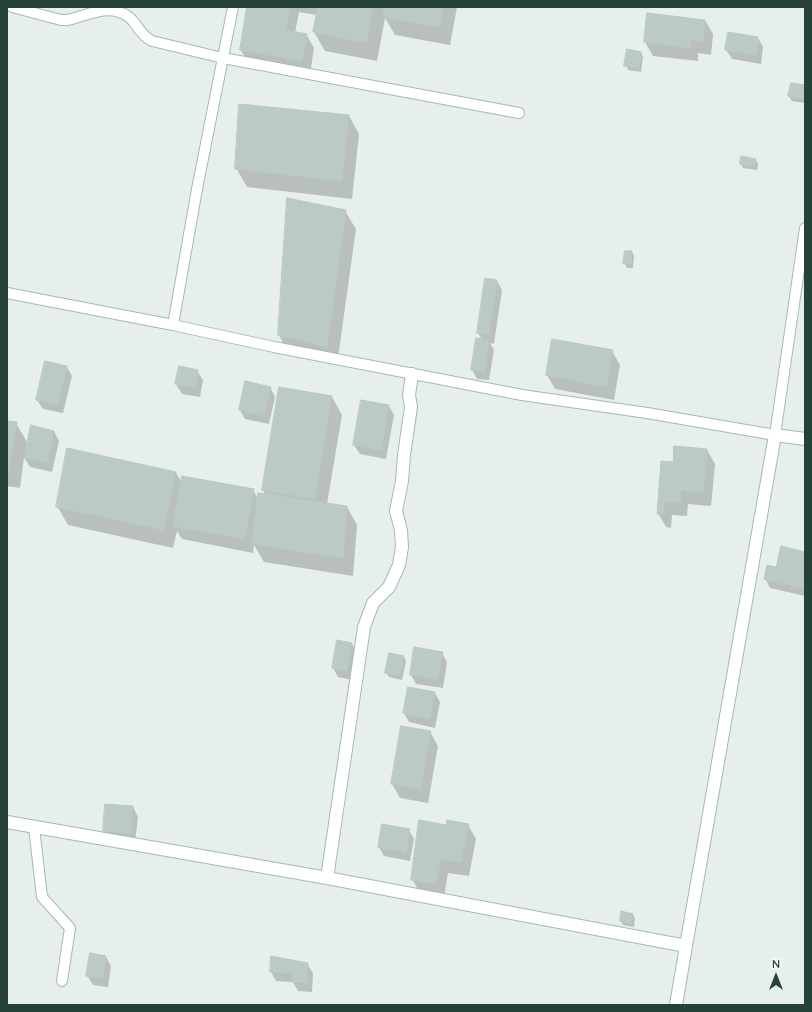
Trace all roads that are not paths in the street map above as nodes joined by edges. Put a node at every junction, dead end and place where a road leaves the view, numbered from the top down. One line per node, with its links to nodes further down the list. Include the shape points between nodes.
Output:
1 (12, 7): 3 (lane, via 61,20 100,11 119,12 129,18 142,34 152,41)
2 (233, 7): 3 (lane)
3 (223, 58): 4 (lane); 7 (lane)
4 (519, 113)
5 (805, 228): 9 (lane)
6 (7, 293): 7 (lane)
7 (173, 325): 8 (lane)
8 (412, 374): 9 (lane, via 522,395); 13 (street, via 409,395 411,407 396,511 402,548 399,565 389,586 373,603 364,627)
9 (775, 435): 10 (street); 14 (street)
10 (805, 439)
11 (7, 822): 12 (street)
12 (34, 827): 13 (street); 15 (lane, via 42,897 70,928)
13 (327, 878): 14 (street)
14 (686, 946): 16 (street)
15 (62, 981)
16 (676, 1005)

